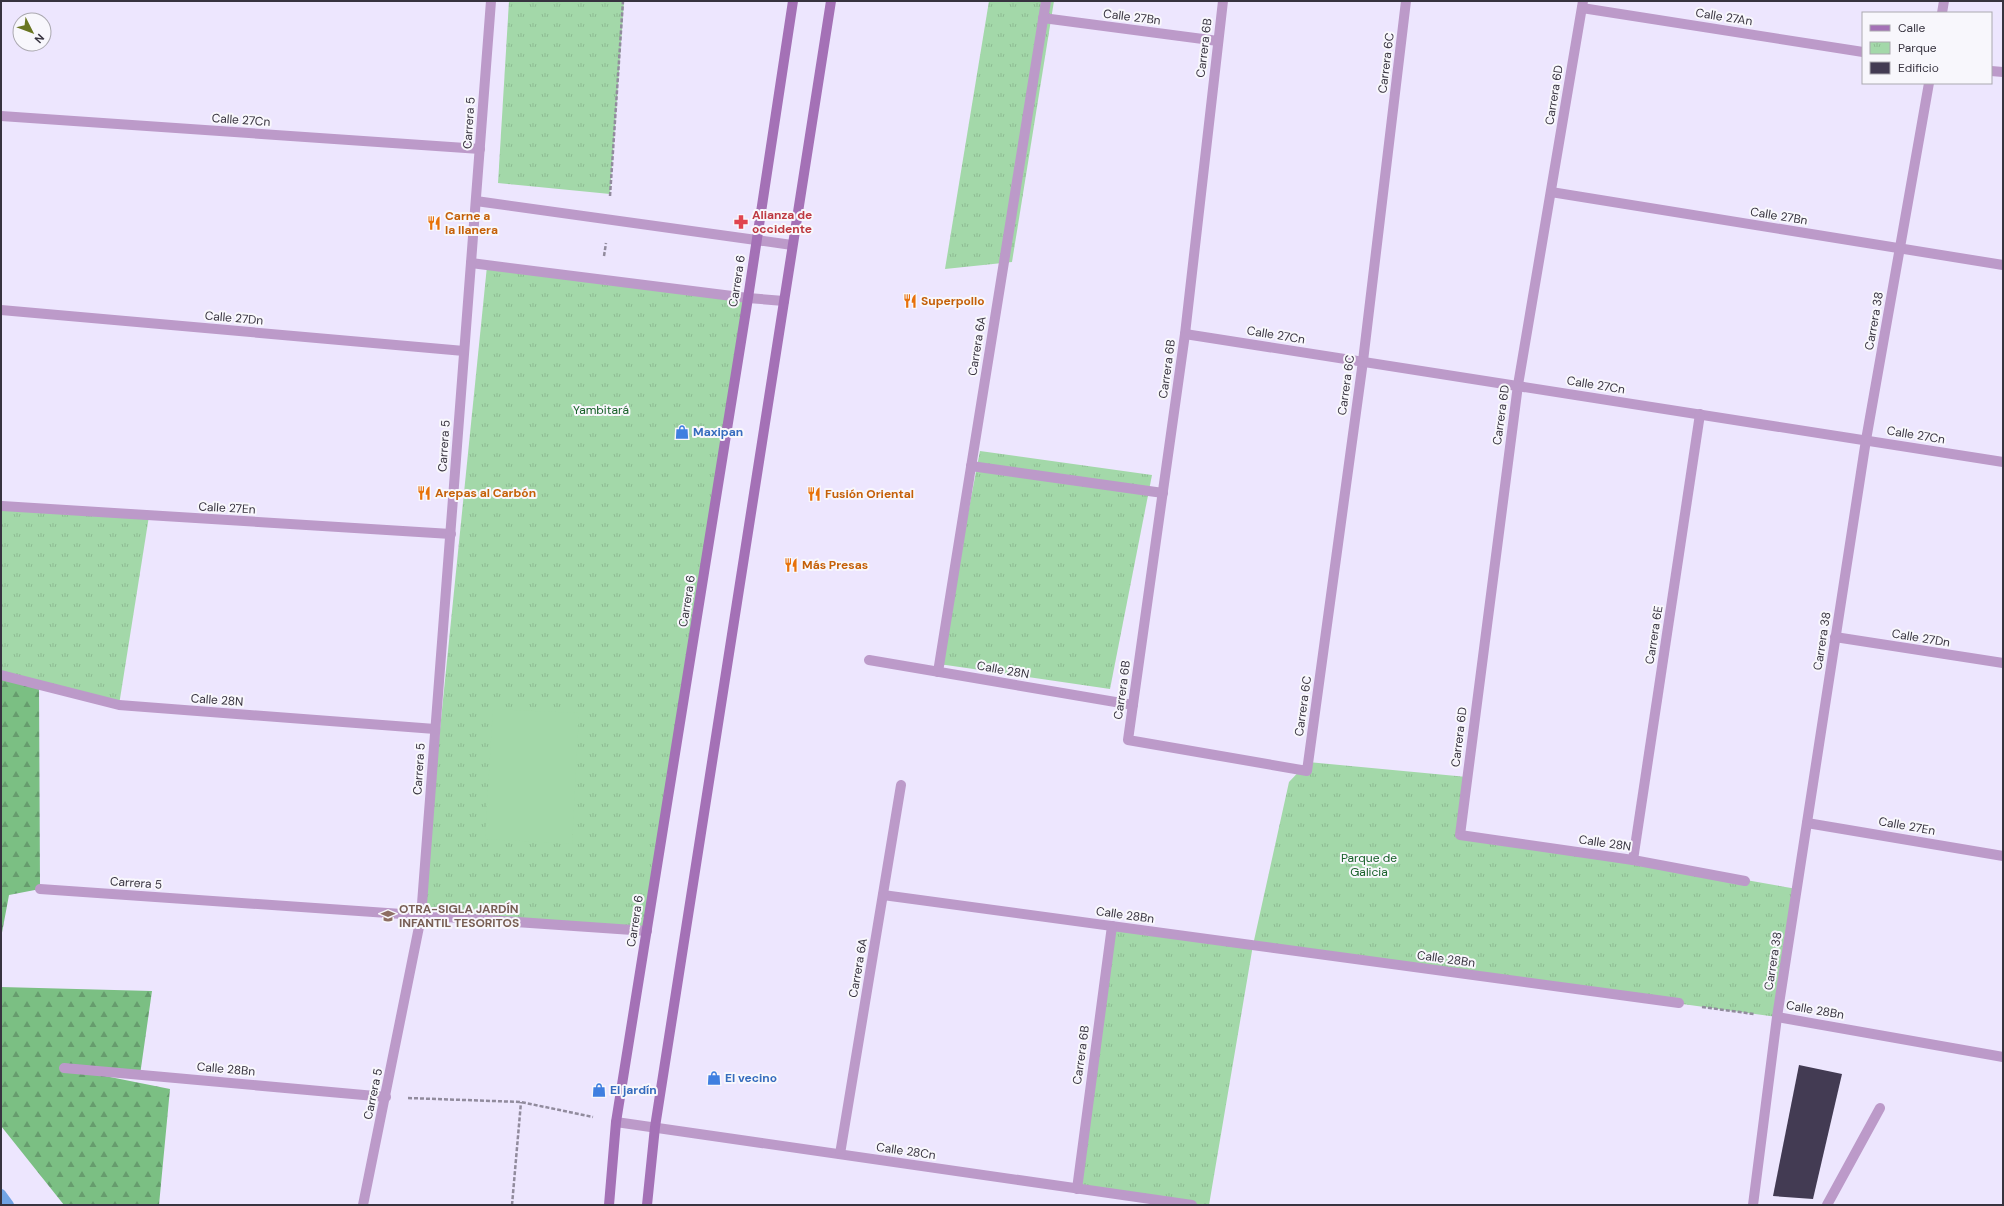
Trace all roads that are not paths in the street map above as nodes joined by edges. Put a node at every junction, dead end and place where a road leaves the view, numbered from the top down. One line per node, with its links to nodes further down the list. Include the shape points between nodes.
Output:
1 (491, 1): 17 (street, Carrera 5)
2 (793, 1): 20 (main road, Carrera 6)
3 (831, 1): 21 (main road)
4 (1046, 1): 10 (street, Carrera 6A)
5 (1223, 1): 11 (street, Carrera 6B)
6 (1406, 1): 30 (street, Carrera 6C)
7 (1944, 1): 9 (street)
8 (1582, 5): 12 (street, Calle 27An); 18 (street, Carrera 6D)
9 (1942, 12)
10 (1043, 18): 11 (street, Calle 27Bn); 35 (street, Carrera 6A)
11 (1218, 41): 28 (street, Carrera 6B)
12 (1862, 52)
13 (1992, 71): 14 (street)
14 (2003, 72)
15 (1929, 84): 22 (street, Carrera 38)
16 (1, 116): 17 (street, Calle 27Cn)
17 (480, 149): 19 (street, Carrera 5)
18 (1551, 192): 22 (street, Calle 27Bn); 31 (street, Carrera 6D)
19 (476, 201): 20 (street); 23 (street, Carrera 5)
20 (757, 241): 21 (street); 25 (main road, Carrera 6)
21 (792, 245): 26 (main road)
22 (1900, 248): 24 (street, Calle 27Bn); 33 (street, Carrera 38)
23 (471, 263): 25 (street); 29 (street, Carrera 5)
24 (2003, 265)
25 (748, 298): 26 (street); 57 (main road, Carrera 6)
26 (784, 301): 65 (main road)
27 (1, 310): 29 (street, Calle 27Dn)
28 (1186, 334): 30 (street, Calle 27Cn); 36 (street, Carrera 6B)
29 (464, 351): 38 (street, Carrera 5)
30 (1362, 361): 31 (street, Calle 27Cn); 46 (street, Carrera 6C, via 1307,771)
31 (1518, 385): 32 (street, Calle 27Cn); 49 (street, Carrera 6D)
32 (1700, 414): 33 (street, Calle 27Cn); 51 (street, Carrera 6E)
33 (1866, 440): 34 (street, Calle 27Cn); 39 (street, Carrera 38)
34 (2003, 462)
35 (971, 466): 36 (street); 42 (street, Carrera 6A)
36 (1163, 493): 44 (street, Carrera 6B)
37 (2, 506): 38 (street, Calle 27En)
38 (451, 534): 45 (street, Carrera 5)
39 (1835, 637): 41 (street, Calle 27Dn); 48 (street, Carrera 38)
40 (870, 660): 42 (street, Calle 28N)
41 (2003, 664)
42 (938, 672): 44 (street, Calle 28N)
43 (1, 675): 45 (street, Calle 28N, via 119,705)
44 (1133, 705): 46 (street, Carrera 6B)
45 (435, 729): 55 (street, Carrera 5)
46 (1128, 740)
47 (901, 786): 54 (street, Carrera 6A)
48 (1807, 823): 50 (street, Calle 27En); 59 (street, Carrera 38)
49 (1460, 836): 51 (street, Calle 28N)
50 (2003, 856)
51 (1633, 860): 52 (street, Calle 28N)
52 (1745, 880)
53 (40, 889): 55 (street, Carrera 5)
54 (884, 895): 56 (street, Calle 28Bn); 66 (street, Carrera 6A)
55 (421, 916): 57 (street, Carrera 5); 62 (street, Carrera 5)
56 (1112, 926): 58 (street, Calle 28Bn); 67 (street, Carrera 6B)
57 (647, 931): 64 (main road, Carrera 6)
58 (1679, 1004)
59 (1777, 1017): 60 (street, Calle 28Bn); 72 (street, Carrera 38)
60 (2003, 1057)
61 (64, 1068): 62 (street, Calle 28Bn)
62 (386, 1097): 68 (street, Carrera 5)
63 (1880, 1108): 73 (street)
64 (616, 1122): 65 (street, Calle 28Cn); 69 (main road, Carrera 6)
65 (655, 1127): 66 (street, Calle 28Cn); 70 (main road)
66 (840, 1154): 67 (street, Calle 28Cn)
67 (1076, 1188): 71 (street, Calle 28Cn)
68 (363, 1205)
69 (609, 1205)
70 (647, 1205)
71 (1192, 1205)
72 (1753, 1205)
73 (1827, 1205)

